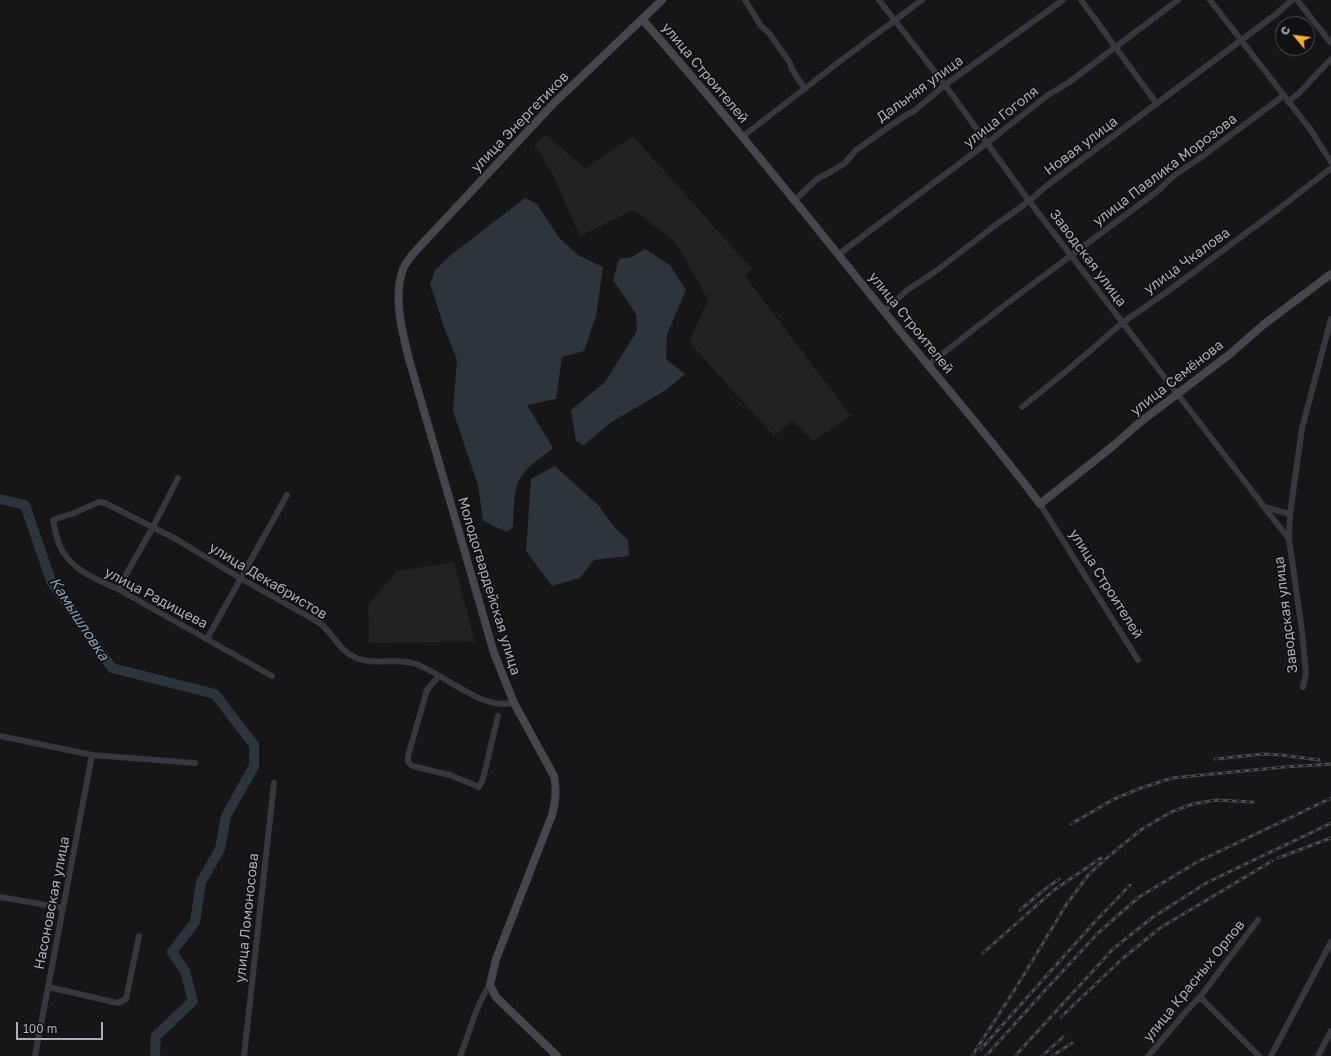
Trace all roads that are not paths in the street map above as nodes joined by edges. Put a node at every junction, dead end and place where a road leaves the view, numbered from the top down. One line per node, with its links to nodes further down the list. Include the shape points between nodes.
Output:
1 (662, 0): 11 (street, улица Энергетиков)
2 (745, 0): 18 (street, via 761,26 769,32 790,63)
3 (879, 0): 12 (street, Заводская улица)
4 (922, 0): 12 (street)
5 (1063, 0): 17 (street, Дальняя улица)
6 (1081, 0): 15 (street)
7 (1178, 0): 15 (street, улица Гоголя)
8 (1210, 0): 13 (street)
9 (1292, 0): 13 (street, Новая улица)
10 (1297, 0): 14 (street)
11 (642, 19): 22 (street, улица Строителей); 30 (street, улица Энергетиков, via 553,104 408,259)
12 (895, 21): 17 (street, Заводская улица); 18 (street)
13 (1242, 40): 19 (street); 21 (street, Новая улица)
14 (1331, 43)
15 (1115, 48): 21 (street); 23 (street, улица Гоголя, via 1048,95)
16 (1331, 58): 20 (street)
17 (945, 85): 23 (street, Заводская улица); 26 (street, Дальняя улица, via 914,111 856,150 845,162 816,179)
18 (805, 89): 22 (street)
19 (1283, 96): 20 (street); 29 (street, улица Павлика Морозова, via 1186,166 1159,190)
20 (1288, 102): 24 (street, via 1310,129)
21 (1157, 104): 27 (street, Новая улица)
22 (742, 137): 26 (street, улица Строителей)
23 (987, 143): 27 (street, Заводская улица); 28 (street, улица Гоголя)
24 (1331, 162)
25 (1331, 168): 34 (street, улица Чкалова)
26 (794, 201): 28 (street, улица Строителей)
27 (1029, 201): 29 (street, Заводская улица); 32 (street, Новая улица, via 936,271 906,290)
28 (839, 254): 32 (street, улица Строителей)
29 (1071, 255): 34 (street, Заводская улица); 35 (street, улица Павлика Морозова)
30 (403, 268): 53 (street, Молодогвардейская улица, via 399,298 409,359 486,628)
31 (1331, 274): 36 (street, улица Семёнова)
32 (883, 311): 35 (street, улица Строителей)
33 (1331, 318): 42 (street, Заводская улица, via 1302,428)
34 (1122, 323): 36 (street, Заводская улица); 37 (street, улица Чкалова)
35 (928, 365): 40 (street, улица Строителей)
36 (1178, 394): 40 (street, улица Семёнова); 41 (street, Заводская улица)
37 (1022, 407)
38 (178, 478): 44 (street)
39 (286, 495): 46 (street)
40 (1040, 504): 49 (street, улица Строителей)
41 (1264, 507): 42 (street); 45 (street, Заводская улица)
42 (1290, 514): 45 (street, Заводская улица)
43 (53, 520): 44 (street, улица Декабристов, via 99,502); 47 (street, улица Радищева, via 60,545 70,561 94,579)
44 (153, 527): 46 (street, улица Декабристов); 47 (street)
45 (1289, 539): 52 (street, Заводская улица, via 1302,631 1306,674)
46 (240, 578): 48 (street); 51 (street, улица Декабристов, via 313,619 355,658 407,662 426,668)
47 (118, 589): 48 (street, улица Радищева)
48 (206, 639): 50 (street, улица Радищева)
49 (1138, 660)
50 (272, 676)
51 (439, 676): 53 (street, улица Декабристов, via 489,701 501,704); 54 (street, via 427,690 408,756 408,762 412,766 450,775 479,787)
52 (1303, 687)
53 (514, 703): 64 (street, Молодогвардейская улица, via 554,776 556,798 552,815 496,959)
54 (498, 716)
55 (0, 736): 56 (street)
56 (92, 755): 57 (street); 60 (street, Насоновская улица)
57 (194, 763)
58 (274, 783): 69 (street, улица Ломоносова)
59 (0, 898): 60 (street)
60 (63, 908): 65 (street, Насоновская улица)
61 (1258, 920): 66 (street, улица Красных Орлов)
62 (139, 936): 65 (street, via 126,999 118,1002)
63 (1331, 942): 74 (street)
64 (490, 986): 70 (street, Молодогвардейская улица, via 479,1005); 71 (street, via 499,1000)
65 (48, 987): 68 (street, Насоновская улица)
66 (1200, 997): 72 (street, улица Красных Орлов); 73 (street)
67 (1331, 1031): 75 (street)
68 (36, 1056)
69 (244, 1056)
70 (460, 1056)
71 (557, 1056)
72 (1148, 1056)
73 (1259, 1056)
74 (1271, 1056)
75 (1318, 1056)

